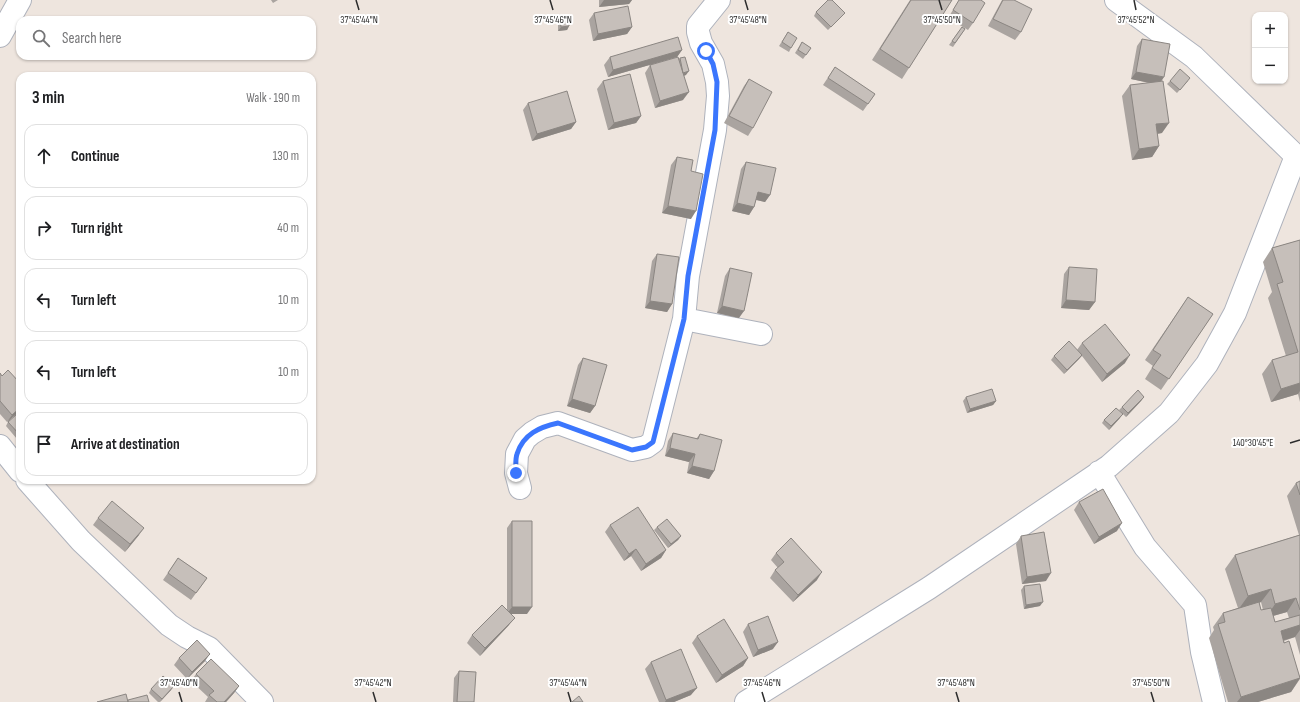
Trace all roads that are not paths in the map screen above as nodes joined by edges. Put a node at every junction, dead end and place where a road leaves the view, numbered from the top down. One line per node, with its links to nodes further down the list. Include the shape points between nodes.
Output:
1 (719, 0): 6 (street, via 698,26 702,43 713,64 718,96 715,130 688,276)
2 (1116, 0): 5 (street, via 1194,57)
3 (16, 1): 4 (street)
4 (0, 36)
5 (1298, 156): 10 (street, via 1235,313 1207,364 1169,413)
6 (684, 319): 7 (street); 12 (street, via 653,442 646,447 632,450 558,423 542,427 525,439 517,454 516,473)
7 (761, 334)
8 (0, 446): 9 (street)
9 (16, 466)
10 (1099, 472): 14 (street, via 929,588); 15 (street, via 1145,547 1195,605 1202,652)
11 (31, 484): 13 (street, via 81,541 169,625 208,648)
12 (520, 488)
13 (262, 702)
14 (746, 702)
15 (1214, 702)

